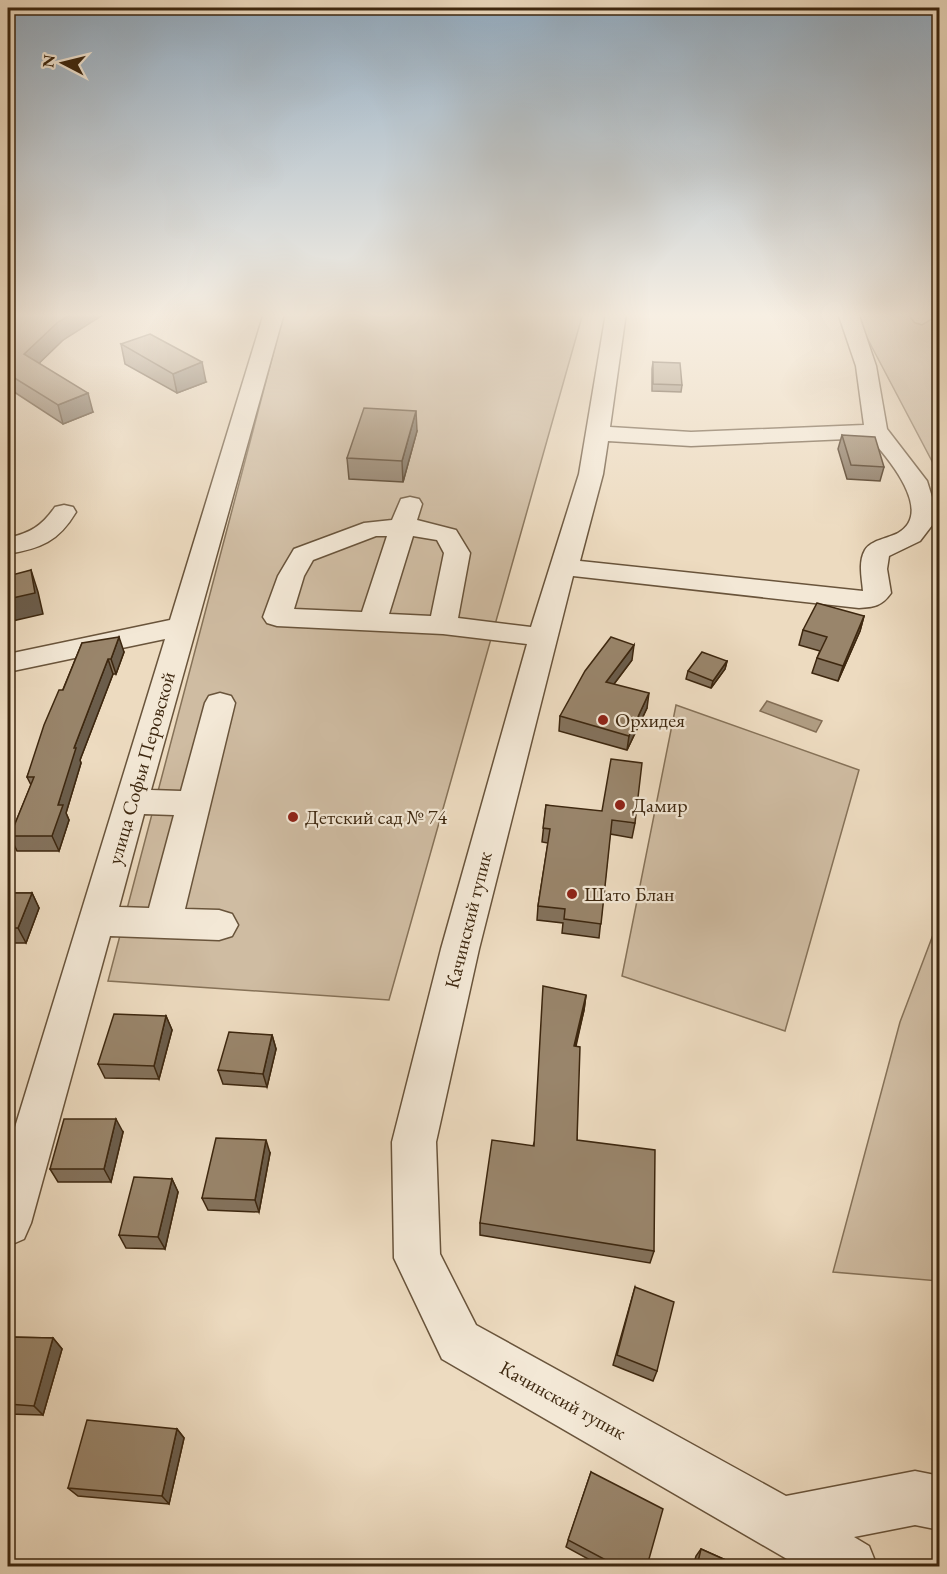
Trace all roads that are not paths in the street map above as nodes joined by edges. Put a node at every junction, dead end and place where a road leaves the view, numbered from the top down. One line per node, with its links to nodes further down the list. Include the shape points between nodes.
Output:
1 (252, 386): 12 (street, улица Софьи Перовской)
2 (604, 386): 5 (street, Качинский тупик)
3 (869, 386): 4 (street)
4 (876, 431): 5 (street, via 691,439); 9 (street, via 919,483 925,503 923,522 910,536 877,552 877,593 871,599)
5 (596, 433): 9 (street, Качинский тупик, via 591,474)
6 (410, 504): 10 (street)
7 (64, 512): 8 (street, via 56,528 46,536)
8 (8, 546)
9 (565, 567): 13 (street, Качинский тупик, via 559,576)
10 (373, 621): 11 (street); 11 (street, via 277,617 303,555 373,528 418,528 447,536 457,553)
11 (443, 625): 13 (street)
12 (182, 626): 14 (street); 16 (street, улица Софьи Перовской)
13 (543, 637): 23 (street, Качинский тупик, via 460,949 414,1142 417,1258 459,1342)
14 (8, 663)
15 (220, 703): 17 (street)
16 (131, 802): 17 (street); 18 (street, улица Софьи Перовской)
17 (194, 802): 19 (street)
18 (96, 921): 19 (street); 21 (street, улица Софьи Перовской)
19 (163, 924): 20 (street)
20 (219, 926)
21 (8, 1223)
22 (939, 1503): 23 (street, via 915,1498)
23 (782, 1524): 24 (street, Качинский тупик)
24 (849, 1566)

